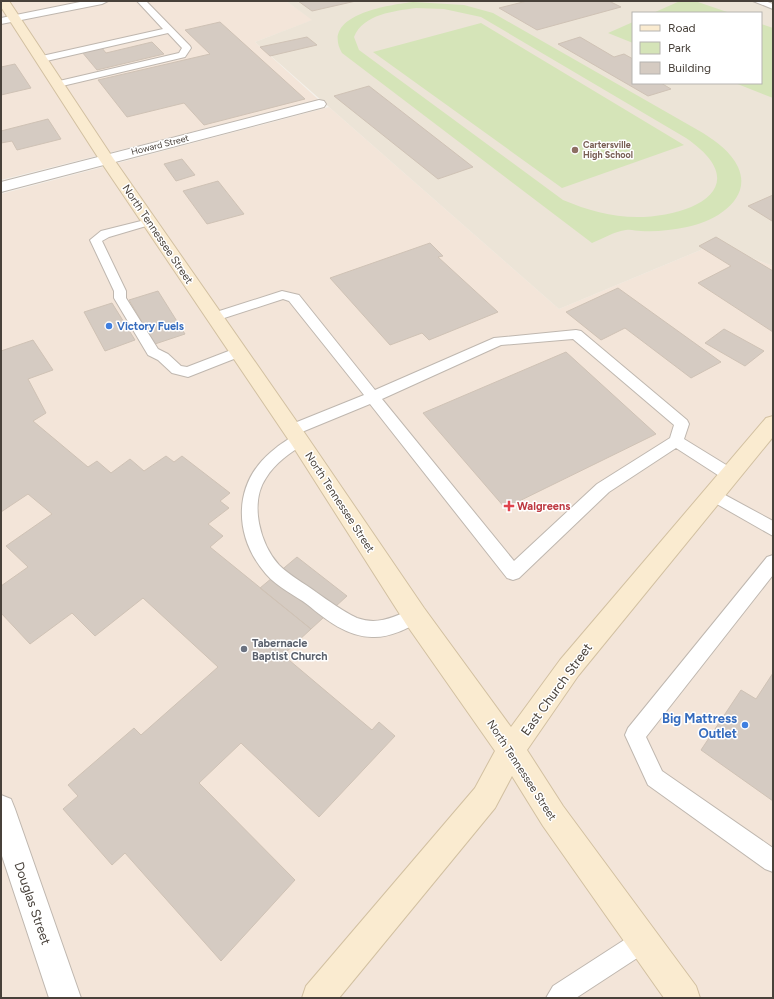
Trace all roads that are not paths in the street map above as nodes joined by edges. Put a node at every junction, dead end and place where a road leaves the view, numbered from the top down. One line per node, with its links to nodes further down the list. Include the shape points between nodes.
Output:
1 (3, 1): 6 (main road, North Tennessee Street)
2 (102, 1): 6 (street)
3 (141, 1): 7 (lane)
4 (757, 1): 5 (lane)
5 (773, 7)
6 (8, 20): 8 (main road, North Tennessee Street)
7 (170, 30): 8 (lane); 9 (lane, via 187,48 182,55)
8 (42, 60): 9 (main road, North Tennessee Street)
9 (58, 84): 11 (main road, North Tennessee Street)
10 (319, 104): 11 (street, Howard Street)
11 (106, 159): 12 (street, Howard Street); 13 (main road, North Tennessee Street)
12 (1, 187)
13 (149, 222): 14 (main road, North Tennessee Street); 15 (lane, via 105,234 96,240 120,291 120,298 153,352 177,370 188,372)
14 (214, 317): 15 (main road, North Tennessee Street); 16 (lane, via 282,295 294,298)
15 (239, 352): 18 (main road, North Tennessee Street)
16 (373, 397): 18 (lane); 19 (lane, via 499,341 576,334 682,424); 19 (lane, via 512,573 603,488)
17 (773, 424): 20 (main road, East Church Street)
18 (296, 435): 24 (main road, North Tennessee Street); 24 (lane, via 265,468 253,486 249,506 251,526 262,554 273,570 335,616 351,624 366,629 381,629)
19 (676, 441): 20 (lane)
20 (730, 475): 21 (main road, East Church Street)
21 (714, 495): 22 (lane); 25 (main road, East Church Street, via 569,668)
22 (773, 529)
23 (773, 562): 27 (lane, via 635,734 655,778)
24 (415, 616): 25 (main road, North Tennessee Street)
25 (511, 750): 28 (main road, North Tennessee Street, via 553,816); 30 (main road, East Church Street, via 485,798)
26 (1, 809): 29 (street, Douglas Street)
27 (773, 861)
28 (643, 941): 31 (lane); 32 (main road, North Tennessee Street)
29 (65, 998)
30 (318, 998)
31 (558, 998)
32 (684, 998)

